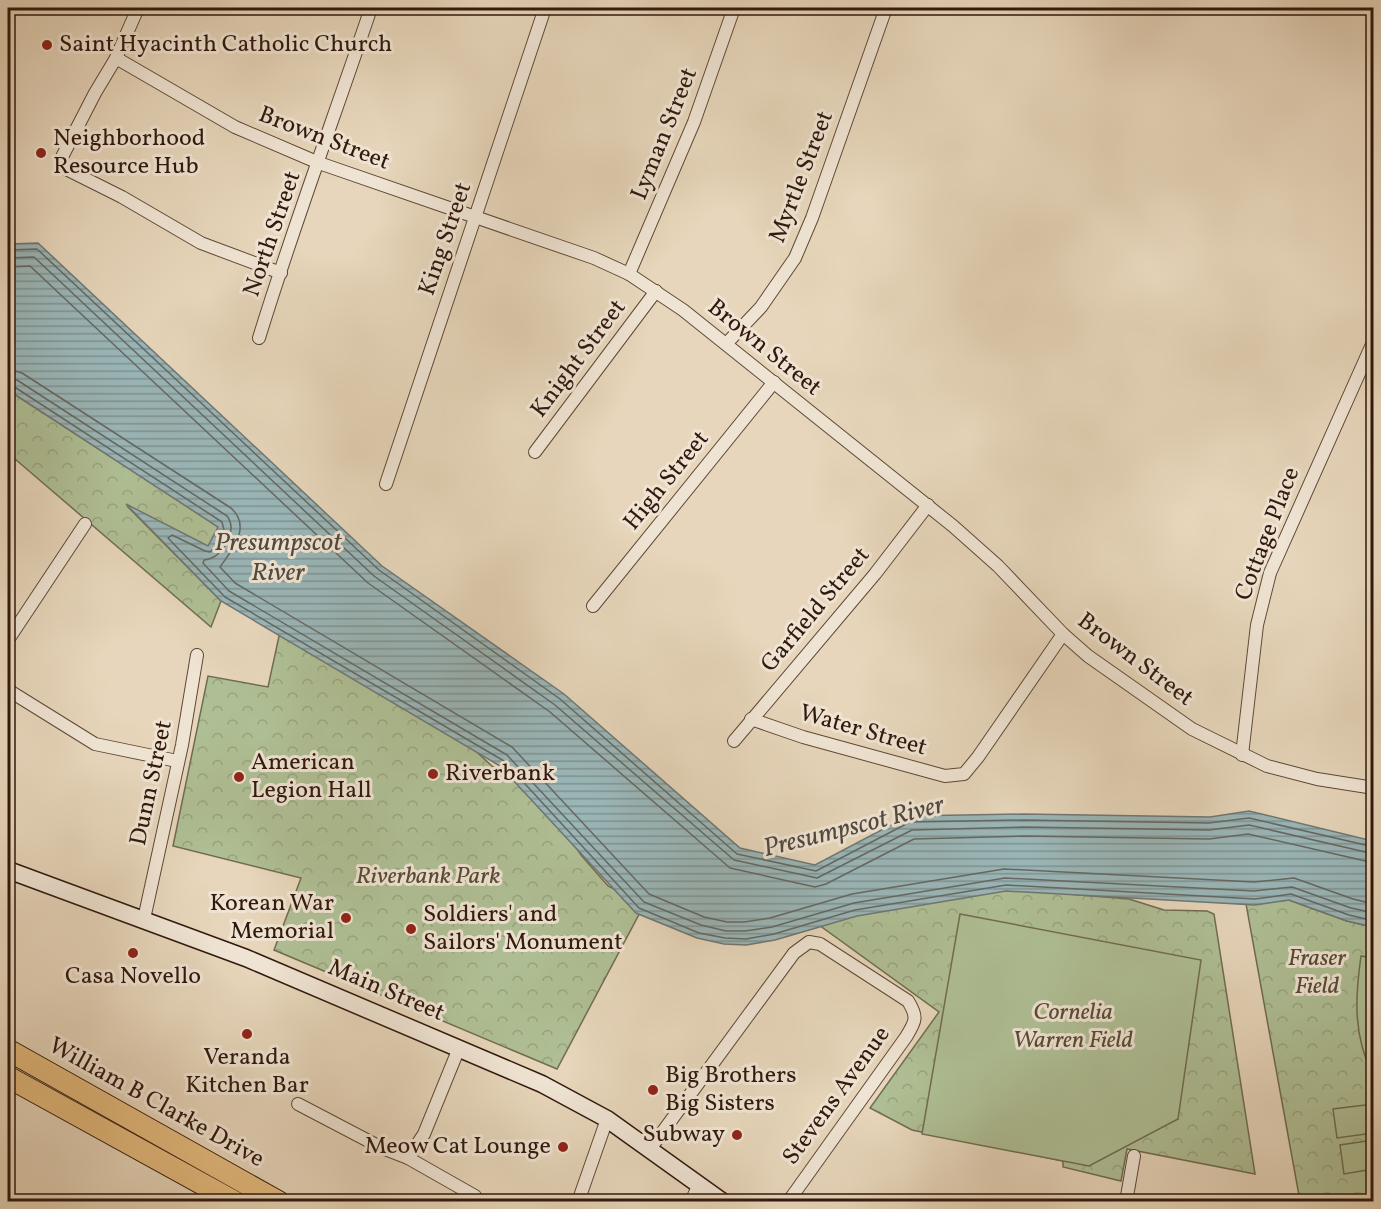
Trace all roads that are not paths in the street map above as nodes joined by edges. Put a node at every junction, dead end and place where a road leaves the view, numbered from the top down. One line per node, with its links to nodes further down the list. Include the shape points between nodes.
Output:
1 (138, 8): 6 (street)
2 (371, 8): 7 (street, North Street)
3 (545, 8): 8 (street, King Street)
4 (734, 8): 10 (street, Lyman Street, via 694,122)
5 (886, 8): 14 (street, Myrtle Street, via 795,258 761,306)
6 (116, 58): 7 (street, Brown Street, via 235,127); 9 (street, via 62,157 62,167 201,243)
7 (319, 163): 8 (street, Brown Street); 9 (street, North Street, via 286,249)
8 (477, 217): 10 (street, Brown Street); 17 (street, King Street)
9 (281, 273): 12 (street, North Street)
10 (629, 274): 11 (street, Brown Street)
11 (656, 291): 14 (street, Brown Street); 16 (street, Knight Street)
12 (259, 338)
13 (1374, 339): 27 (street, Cottage Place, via 1270,573 1257,625)
14 (726, 344): 15 (street, Brown Street)
15 (774, 382): 18 (street, Brown Street); 20 (street, High Street)
16 (535, 452)
17 (386, 484)
18 (928, 505): 21 (street, Brown Street, via 998,566); 25 (street, Garfield Street, via 875,574)
19 (85, 524): 22 (street)
20 (593, 606)
21 (1063, 634): 25 (street, Water Street, via 964,774 933,773); 27 (street, Brown Street, via 1114,676 1192,729)
22 (8, 640)
23 (197, 655): 28 (street, Dunn Street)
24 (8, 690): 28 (street, via 95,744)
25 (751, 719): 26 (street, Garfield Street)
26 (735, 741)
27 (1242, 755): 29 (street, Brown Street, via 1317,779)
28 (177, 761): 31 (street, Dunn Street)
29 (1374, 788)
30 (8, 870): 31 (main road, Main Street)
31 (144, 919): 32 (main road, Main Street)
32 (459, 1048): 36 (main road, Main Street, via 542,1084); 39 (street, via 424,1134)
33 (8, 1050): 43 (highway, William B Clarke Drive)
34 (8, 1077): 42 (highway, William B Clarke Drive)
35 (298, 1104): 39 (street)
36 (607, 1119): 37 (main road, Main Street); 44 (street)
37 (650, 1149): 40 (main road, Main Street); 47 (street, Stevens Avenue, via 794,953 809,942 820,944 908,1001 916,1013 906,1037)
38 (1134, 1156): 48 (street)
39 (408, 1158): 41 (street)
40 (699, 1184): 45 (street); 46 (main road, Main Street)
41 (475, 1196)
42 (235, 1202)
43 (279, 1202)
44 (578, 1202)
45 (691, 1202)
46 (723, 1202)
47 (788, 1202)
48 (1126, 1202)

